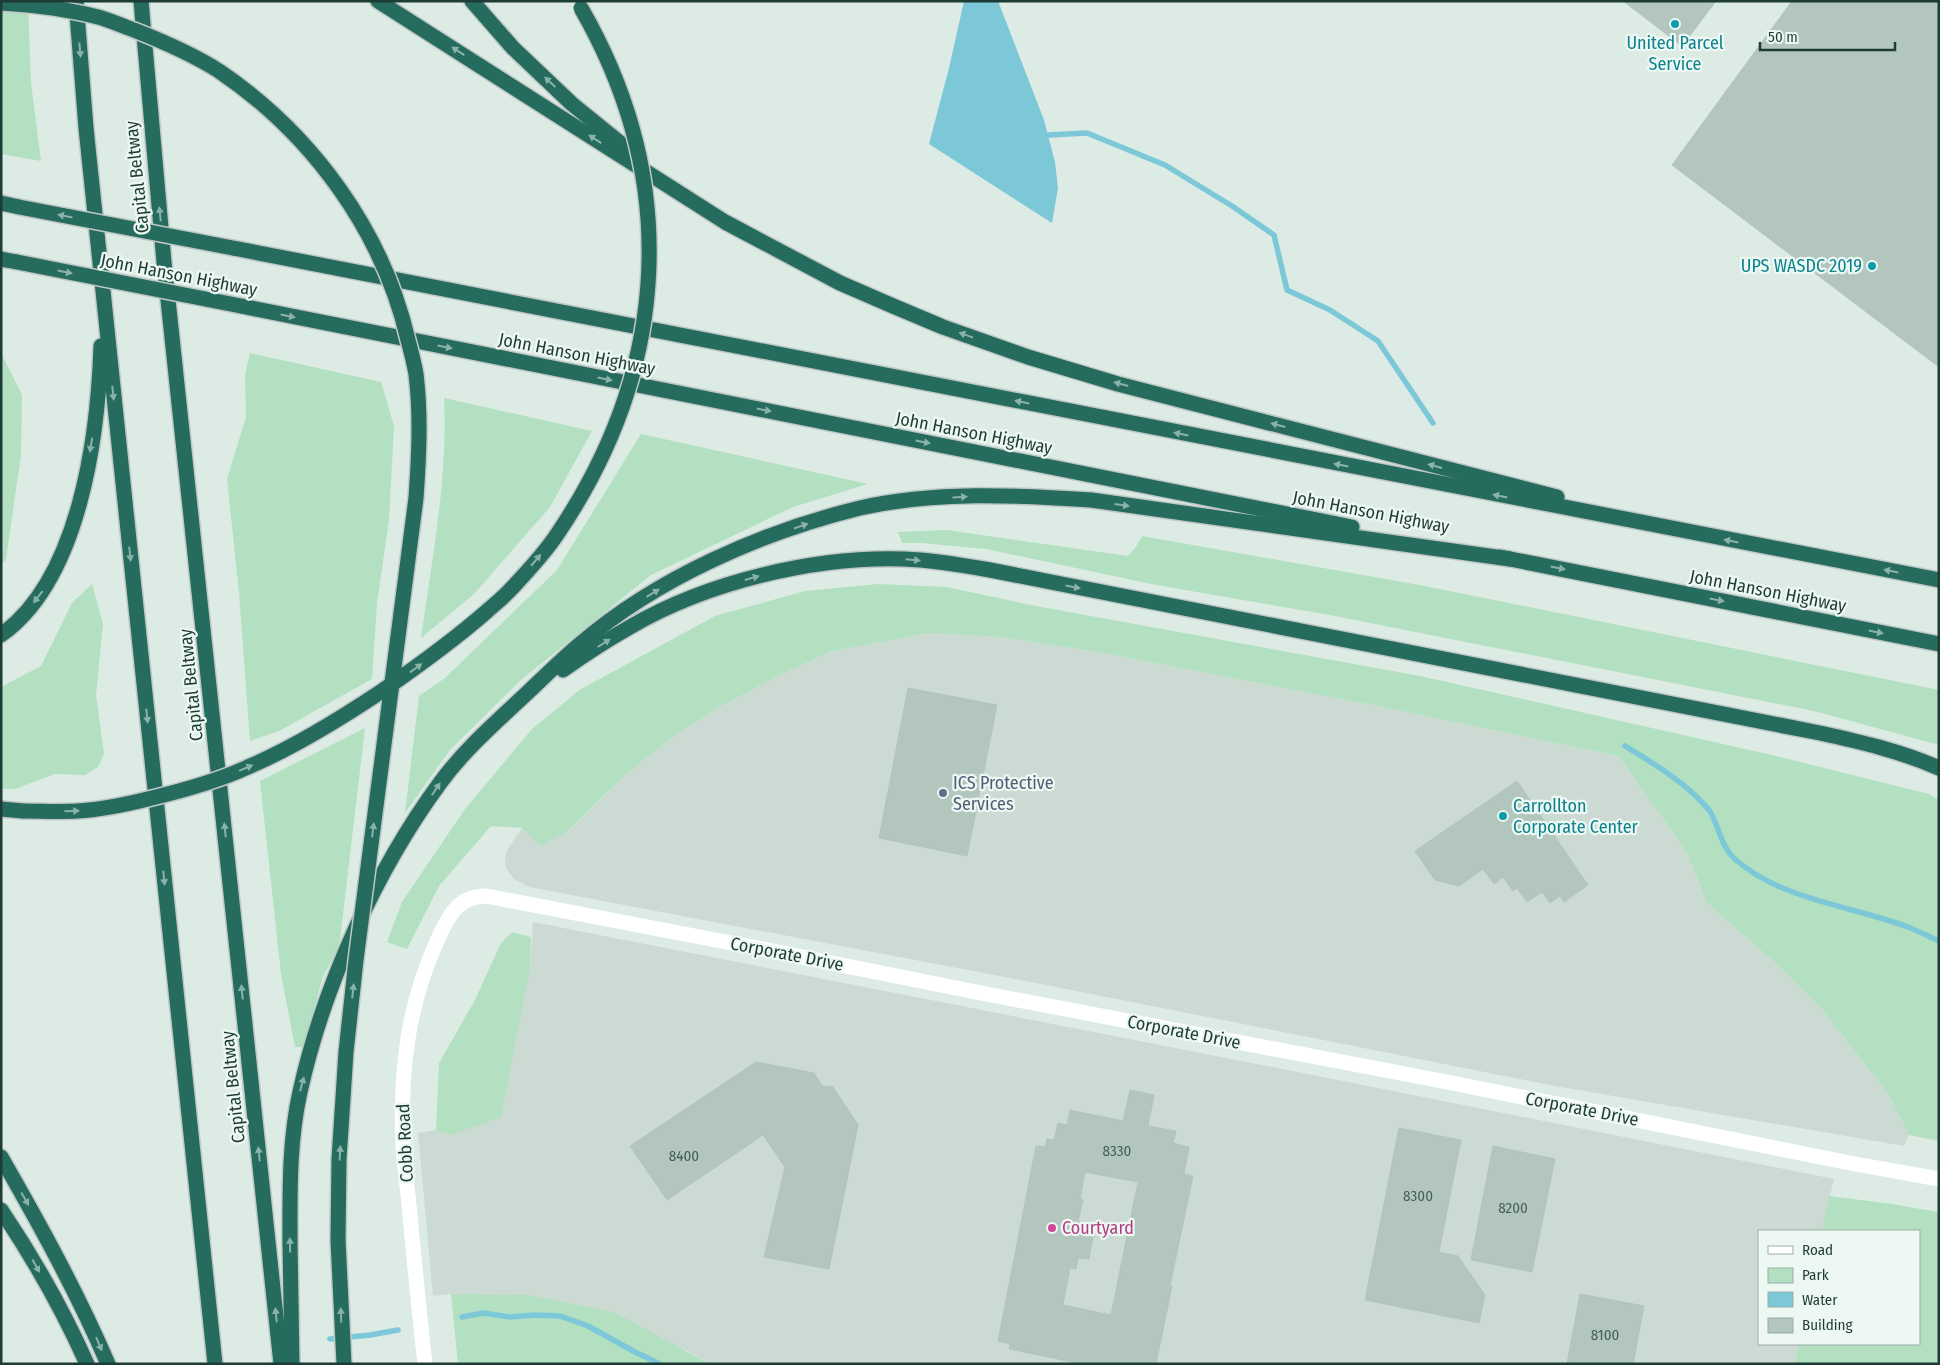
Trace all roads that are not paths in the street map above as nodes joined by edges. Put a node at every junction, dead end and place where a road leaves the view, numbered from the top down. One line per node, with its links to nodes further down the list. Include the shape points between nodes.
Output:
1 (76, 1): 10 (highway, one-way to 10)
2 (141, 1): 26 (highway, Capital Beltway, one-way to 2, via 164,262)
3 (378, 1): 8 (highway, one-way to 3)
4 (472, 1): 8 (highway, one-way to 4, via 572,104 513,48)
5 (1, 3): 28 (highway, one-way to 5, bridge, via 338,1240 346,1052 416,498 420,428 415,372 404,322 386,268 357,214 317,159 272,113 218,71 159,40 100,17)
6 (579, 5): 18 (highway, one-way to 6, bridge, via 78,811 130,804 187,790 247,768 346,716 415,668 510,591 556,536 584,492 624,405 646,317 650,273 645,183 633,134 620,88)
7 (1, 203): 11 (highway, John Hanson Highway, one-way to 7, bridge)
8 (725, 222): 11 (highway, one-way to 8, via 1118,384 1028,357 944,327 840,283)
9 (1, 260): 12 (highway, John Hanson Highway, one-way to 12, bridge)
10 (103, 292): 14 (highway, one-way to 14, via 95,418 88,466 74,518 62,558 42,594 14,626); 25 (highway, one-way to 25)
11 (1703, 535): 13 (highway, John Hanson Highway, one-way to 11)
12 (1510, 559): 15 (highway, John Hanson Highway, one-way to 15); 16 (highway, one-way to 12, via 581,643 627,608 711,560 817,520 911,500 970,496 1091,500)
13 (1939, 580)
14 (1, 635)
15 (1939, 644)
16 (520, 700): 17 (highway, one-way to 17, via 631,626 720,587 811,566 856,560 904,559 990,570 1829,735 1911,755); 27 (highway, one-way to 16, via 292,1140 300,1092 331,987 368,901 409,830 441,782 481,736)
17 (1939, 768)
18 (1, 809)
19 (443, 928): 21 (street, Corporate Drive, via 466,899 486,896); 29 (street, Cobb Road, via 429,959 409,1026 402,1096 403,1146)
20 (1, 1157): 24 (highway, one-way to 24, via 86,1312)
21 (1939, 1179)
22 (1, 1210): 23 (highway, one-way to 23, via 22,1240 69,1324)
23 (87, 1364)
24 (108, 1364)
25 (215, 1364)
26 (281, 1364)
27 (292, 1364)
28 (344, 1364)
29 (425, 1364)

